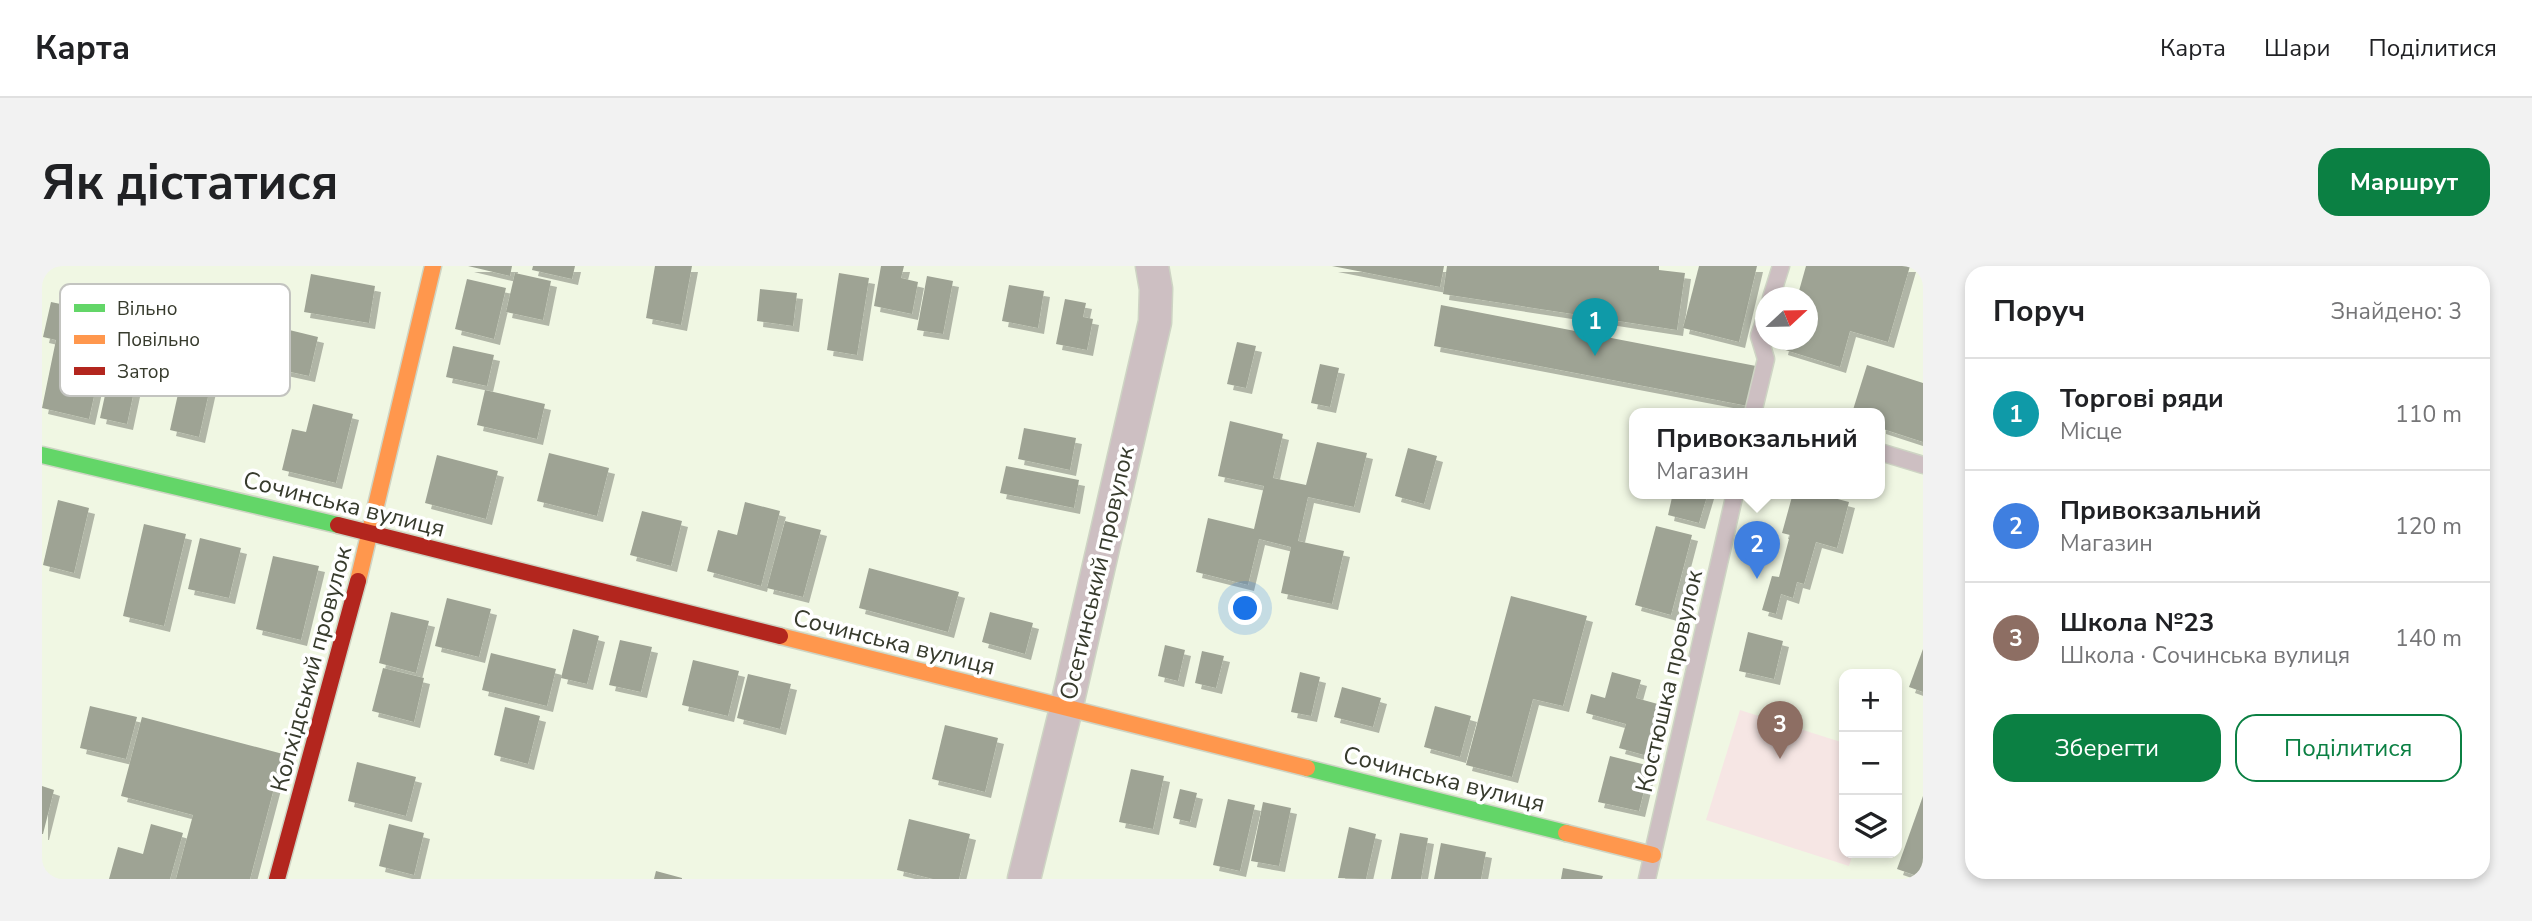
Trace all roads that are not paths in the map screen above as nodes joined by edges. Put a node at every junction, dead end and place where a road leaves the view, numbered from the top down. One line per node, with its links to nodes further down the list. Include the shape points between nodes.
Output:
1 (433, 266): 11 (street, Колхідський провулок)
2 (1152, 266): 12 (street, Осетинський провулок, via 1155,322)
3 (1781, 266): 4 (lane)
4 (1774, 287)
5 (1763, 350): 6 (lane, via 1766,359)
6 (1754, 408)
7 (1885, 454): 9 (lane)
8 (42, 455): 11 (street, Сочинська вулиця)
9 (1923, 465)
10 (1734, 499): 13 (lane, Костюшка провулок)
11 (371, 533): 12 (street, Сочинська вулиця); 14 (street, Колхідський провулок)
12 (1066, 709): 13 (street, Сочинська вулиця); 15 (street, Осетинський провулок)
13 (1653, 855): 16 (lane, Костюшка провулок)
14 (277, 879)
15 (1024, 879)
16 (1647, 879)

